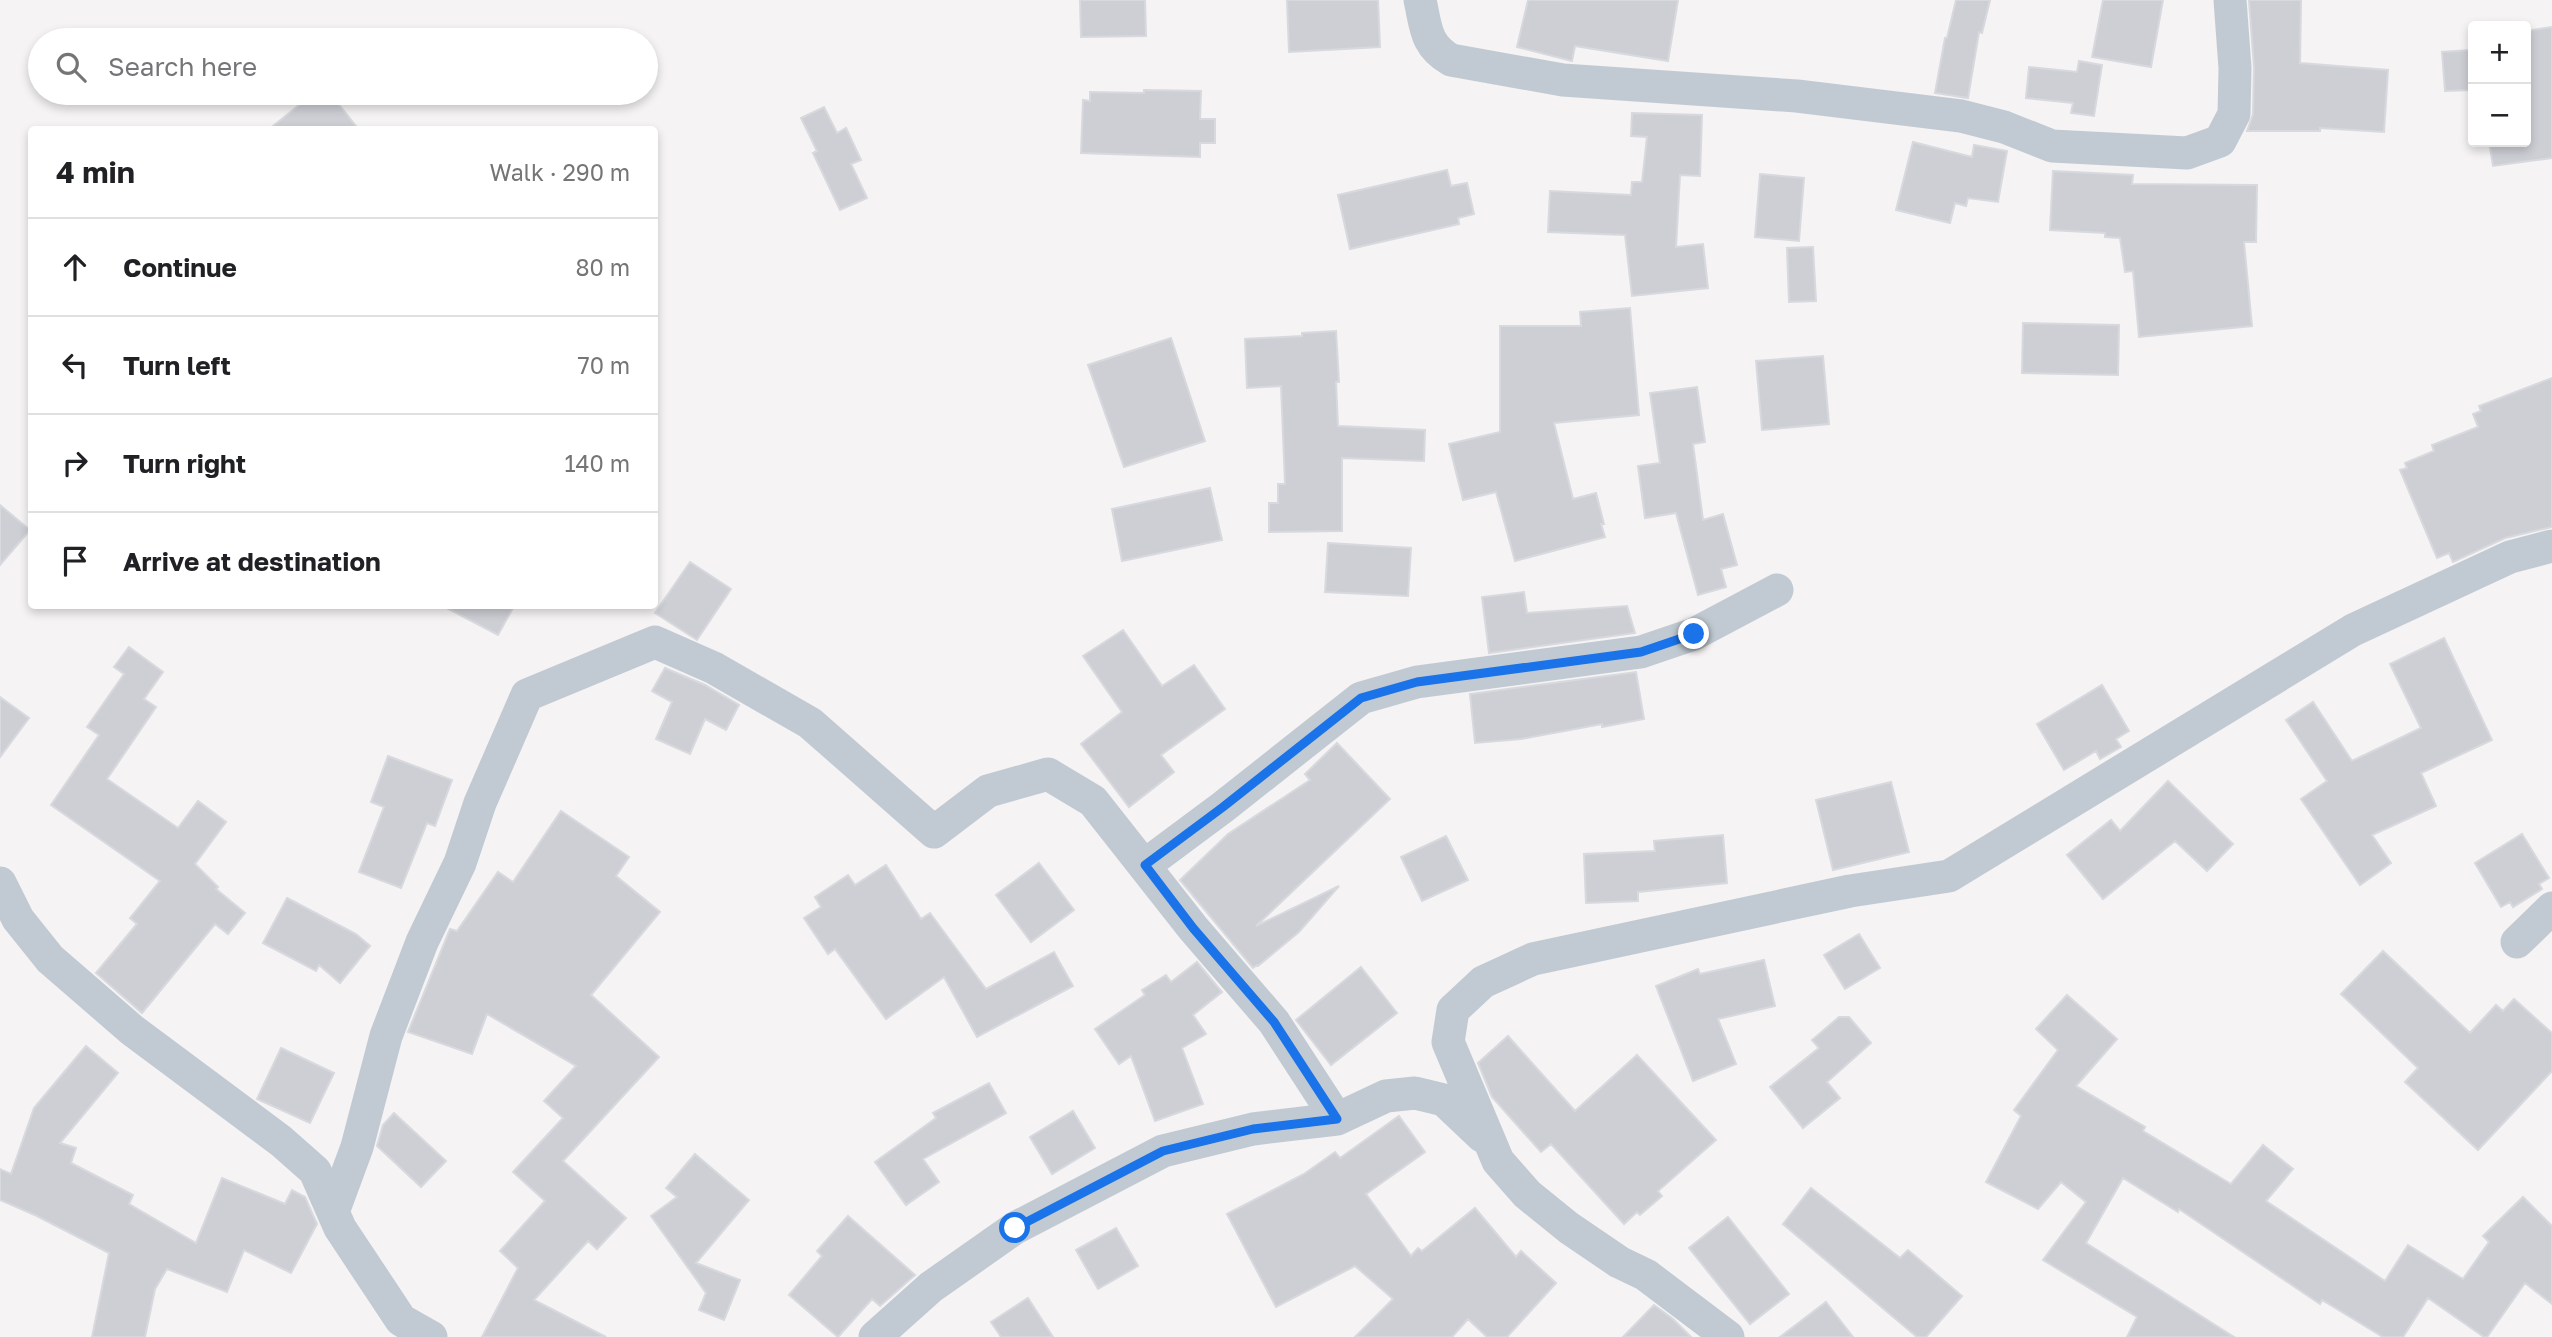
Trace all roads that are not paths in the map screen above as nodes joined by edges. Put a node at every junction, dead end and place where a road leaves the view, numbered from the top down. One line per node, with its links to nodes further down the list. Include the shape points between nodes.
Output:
1 (1420, 0): 2 (street, via 1430,43 1451,60 1563,80 1797,96 1961,116 2052,146 2187,153 2220,141 2234,114)
2 (2230, 0)
3 (2552, 546): 10 (street, via 2510,557 2354,630 1949,876 1850,891 1533,958 1483,982 1453,1010 1448,1042)
4 (1776, 590): 5 (street, via 1694,634 1641,652 1417,682 1361,698)
5 (1145, 865): 9 (street, via 1274,1022); 11 (street, via 1093,801 1048,774 988,791 934,832 810,723 714,667 655,642 527,695 386,1036 357,1147)
6 (0, 883): 11 (street, via 18,919 50,958 132,1030 315,1171)
7 (2552, 908): 8 (street)
8 (2517, 942)
9 (1337, 1119): 10 (street, via 1386,1096 1415,1093 1444,1100); 13 (street, via 1253,1129 1163,1151 1015,1228 931,1287)
10 (1492, 1145): 14 (street, via 1499,1161 1527,1194)
11 (332, 1212): 12 (street, via 401,1320)
12 (431, 1337)
13 (875, 1337)
14 (1728, 1337)

